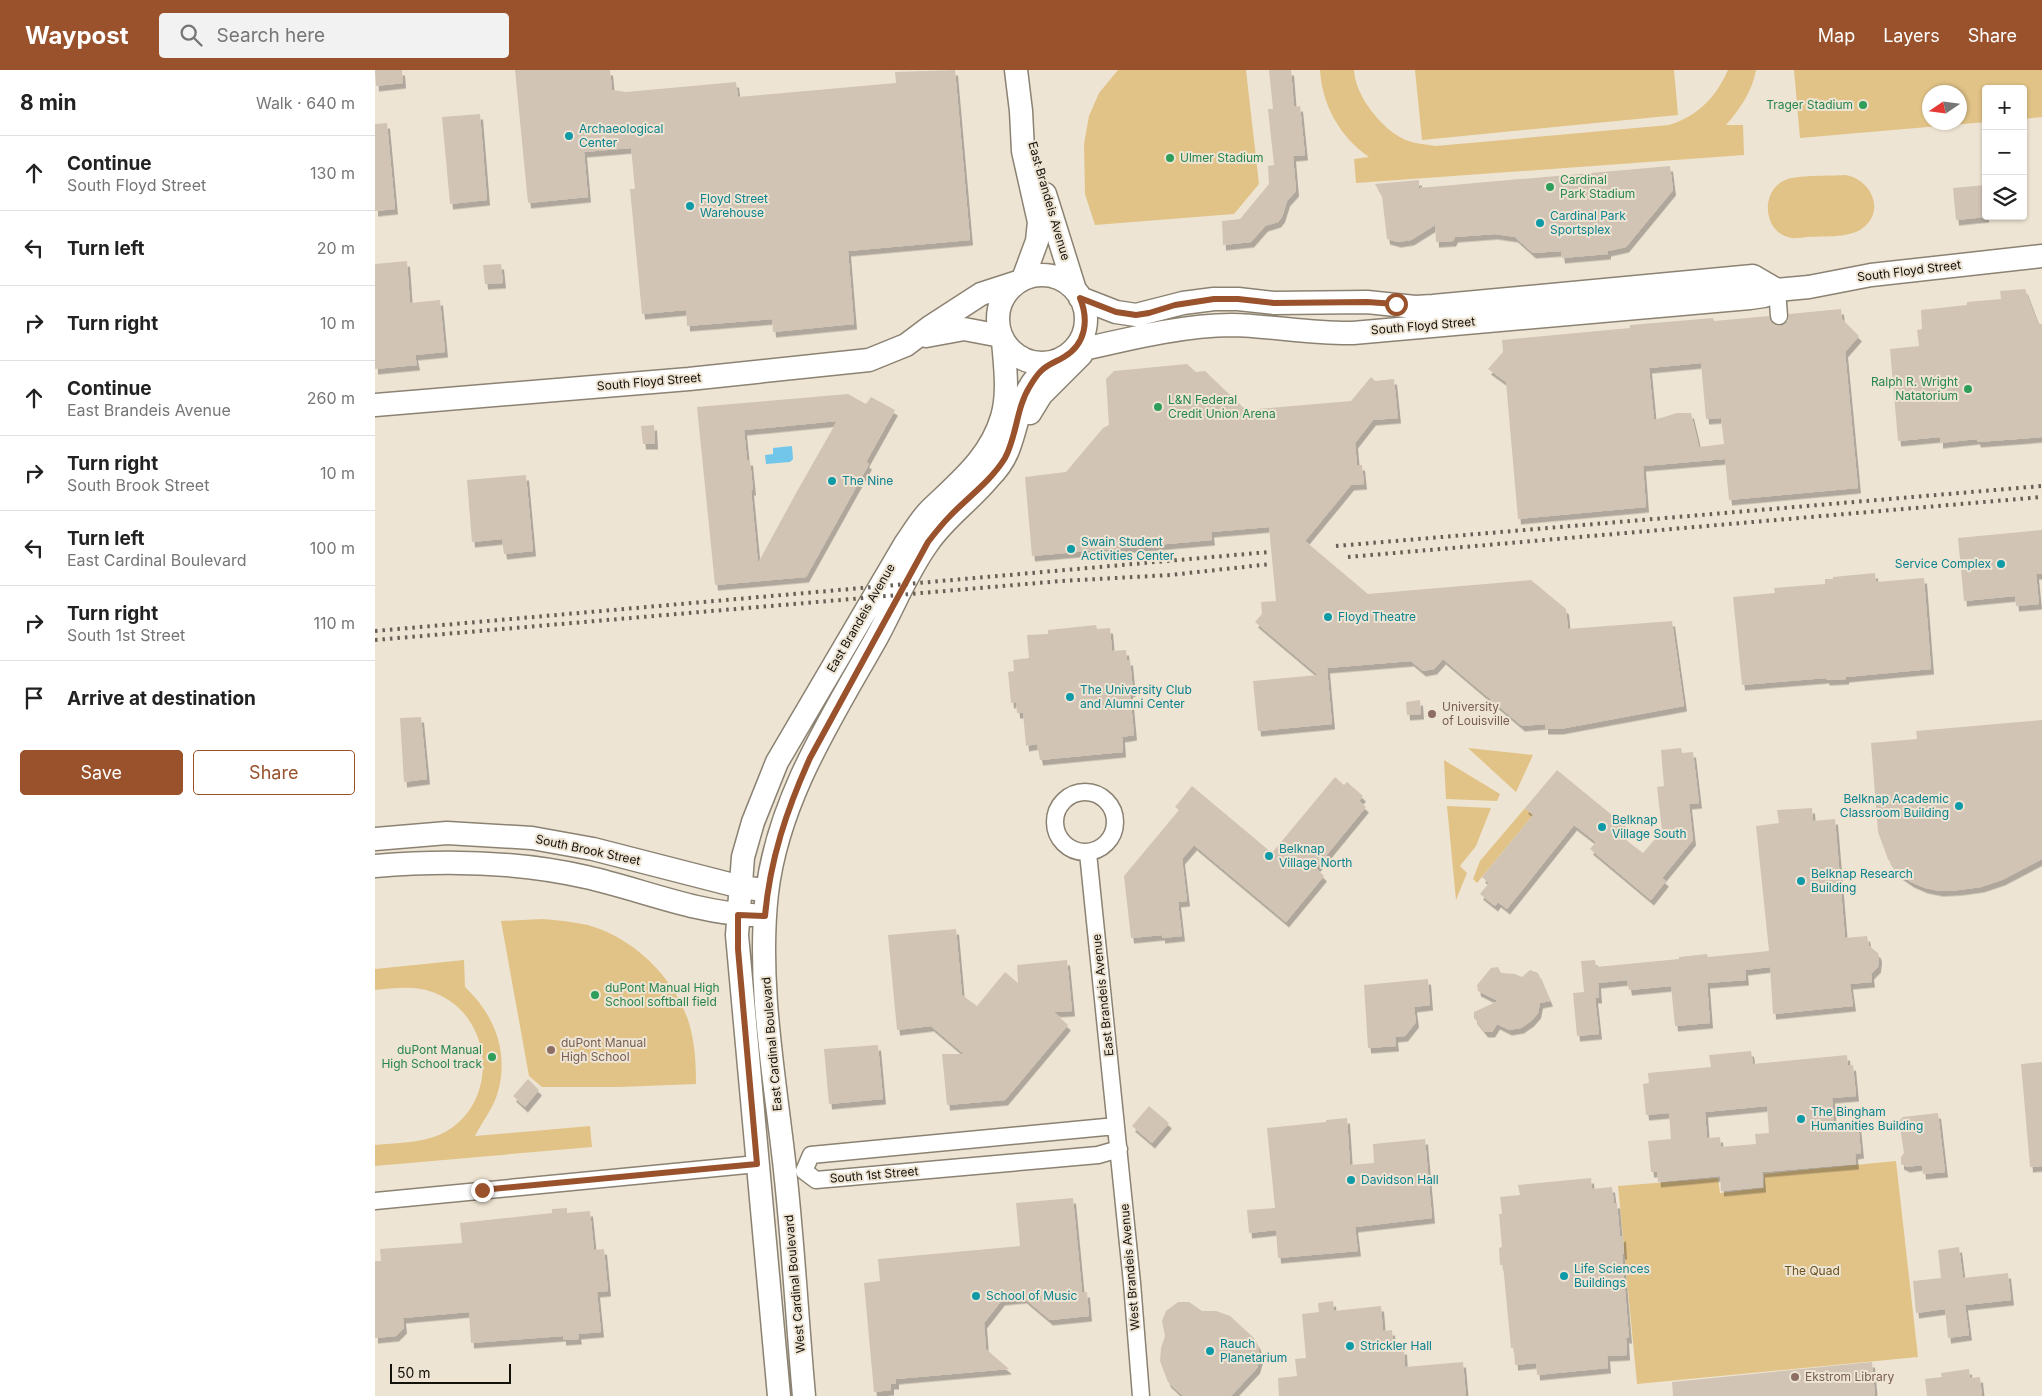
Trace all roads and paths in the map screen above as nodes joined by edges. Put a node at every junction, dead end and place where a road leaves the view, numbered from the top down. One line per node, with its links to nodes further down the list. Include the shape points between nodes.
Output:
1 (1016, 70): 2 (street, East Brandeis Avenue)
2 (1021, 111): 4 (street, East Brandeis Avenue, via 1023,151 1039,222 1037,241); 6 (street, East Brandeis Avenue)
3 (2042, 256): 5 (street, South Floyd Street, via 1888,273)
4 (1021, 280): 6 (street, via 1048,275 1063,280); 8 (street, South Floyd Street, via 981,294 930,326); 9 (street, via 1004,296 999,309)
5 (1777, 290): 6 (street, South Floyd Street, via 1753,276 1415,307 1367,302 1274,303 1214,299 1136,315 1116,312); 7 (street); 10 (street, South Floyd Street, via 1750,298 1353,333 1206,326)
6 (1078, 294): 10 (street, via 1084,307 1085,327)
7 (1779, 316)
8 (917, 338): 9 (street, South Floyd Street, via 965,328); 11 (street, South Floyd Street, via 882,356 859,362)
9 (1002, 338): 10 (street, via 1010,350 1030,362 1041,363); 16 (street, East Brandeis Avenue, via 1004,409 995,437 975,468 929,512 905,544 777,762 753,822 743,858)
10 (1072, 354): 12 (street, East Brandeis Avenue, via 1041,371 1026,394); 12 (street, via 1077,357 1041,395)
11 (375, 405)
12 (1008, 451): 17 (street, East Brandeis Avenue, via 991,477 940,527 918,558 810,758 778,838)
13 (375, 839): 16 (street, South Brook Street, via 447,833 531,838 593,848)
14 (1088, 853): 20 (street, East Brandeis Avenue)
15 (375, 862): 18 (street, via 487,862 537,867)
16 (741, 887): 17 (street, South Brook Street); 18 (street, East Brandeis Avenue)
17 (767, 890): 19 (street, East Brandeis Avenue)
18 (738, 915): 19 (street); 21 (street, East Cardinal Boulevard, via 738,949)
19 (765, 916): 22 (street, East Cardinal Boulevard, via 767,1012)
20 (1118, 1138): 22 (street, South 1st Street, via 811,1155); 22 (street, South 1st Street, via 1098,1154 1053,1159 816,1180); 26 (street, West Brandeis Avenue)
21 (757, 1170): 22 (street); 23 (street); 24 (street)
22 (795, 1172): 25 (street, West Cardinal Boulevard)
23 (375, 1201)
24 (779, 1396)
25 (804, 1396)
26 (1141, 1396)

